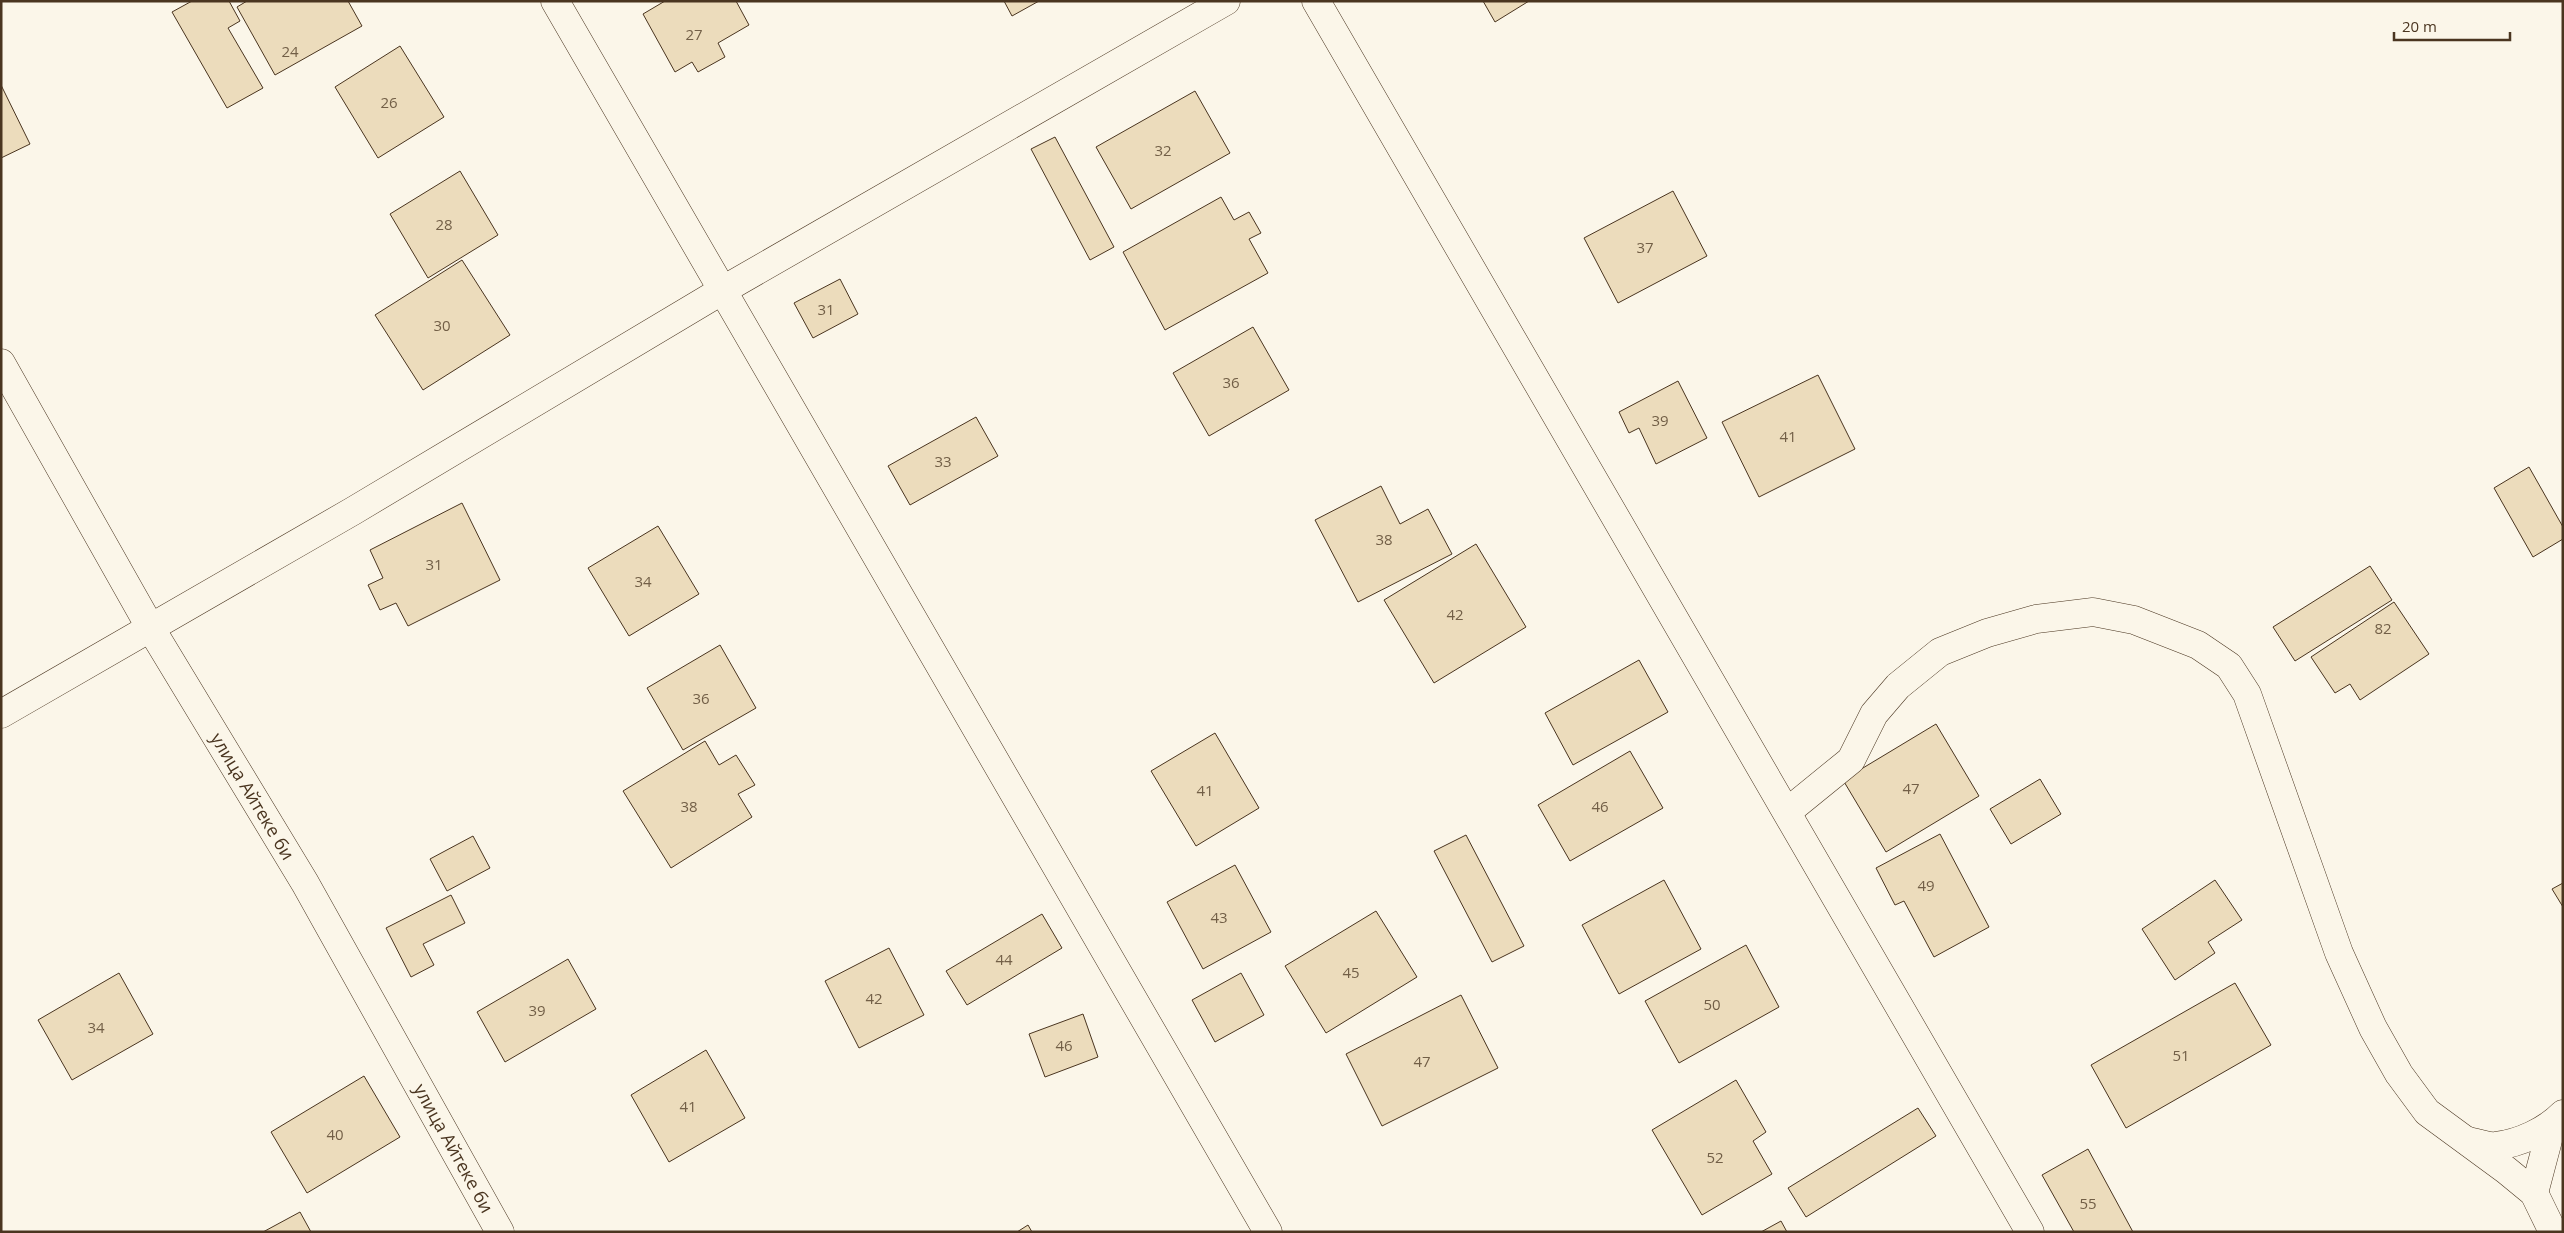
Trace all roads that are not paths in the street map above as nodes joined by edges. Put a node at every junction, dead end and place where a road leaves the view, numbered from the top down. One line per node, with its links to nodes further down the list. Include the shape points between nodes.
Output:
1 (556, 1): 4 (street)
2 (1226, 1): 4 (street)
3 (1316, 1): 8 (street)
4 (723, 290): 6 (street, via 353,511); 13 (street)
5 (1, 364): 6 (street, улица Айтеке би)
6 (150, 627): 7 (street); 12 (street, улица Айтеке би, via 305,883)
7 (1, 714)
8 (1787, 812): 10 (street, via 1851,760 1874,714 1898,686 1940,652 1987,633 2036,619 2093,612 2134,620 2198,645 2229,666 2247,694 2339,953 2373,1028 2399,1074 2427,1112); 14 (street)
9 (2558, 1120): 10 (street, via 2518,1141 2494,1146); 11 (street)
10 (2469, 1142): 11 (street)
11 (2534, 1193): 15 (street)
12 (500, 1232)
13 (1268, 1232)
14 (2030, 1232)
15 (2553, 1232)

